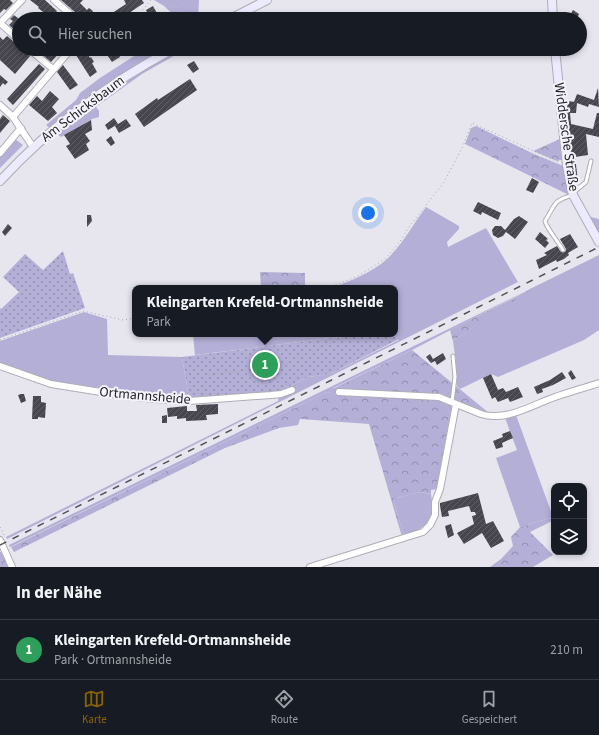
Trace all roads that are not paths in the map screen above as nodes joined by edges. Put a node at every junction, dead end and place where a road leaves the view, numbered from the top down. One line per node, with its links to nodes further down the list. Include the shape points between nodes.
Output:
1 (22, 0): 8 (street, via 0,23)
2 (54, 0): 5 (street)
3 (267, 0): 6 (street)
4 (552, 0): 7 (street)
5 (68, 12)
6 (244, 12)
7 (553, 12)
8 (12, 34)
9 (37, 56): 13 (street)
10 (65, 56): 13 (street)
11 (161, 56): 17 (street, Am Schicksbaum, via 116,83 68,118)
12 (556, 56): 21 (street, Widdersche Straße, via 567,166)
13 (53, 69): 15 (street)
14 (0, 105): 15 (street)
15 (13, 117): 16 (street)
16 (21, 128): 17 (street); 18 (street, Am Schicksbaum)
17 (33, 148): 20 (street, Am Schicksbaum)
18 (0, 153)
19 (591, 161): 21 (lane, via 586,182)
20 (0, 181)
21 (573, 194): 22 (street, Widdersche Straße); 23 (lane, via 558,200 545,221)
22 (599, 242)
23 (563, 250)
24 (453, 356): 29 (lane)
25 (0, 366): 27 (street, Ortmannsheide, via 51,384 147,398 190,401 281,394)
26 (599, 384): 29 (street, via 498,416 487,416)
27 (292, 390)
28 (339, 392): 29 (street, via 429,396)
29 (454, 403): 32 (street, via 440,489 435,502 435,515 424,532)
30 (0, 540): 31 (street)
31 (12, 567)
32 (310, 567)

